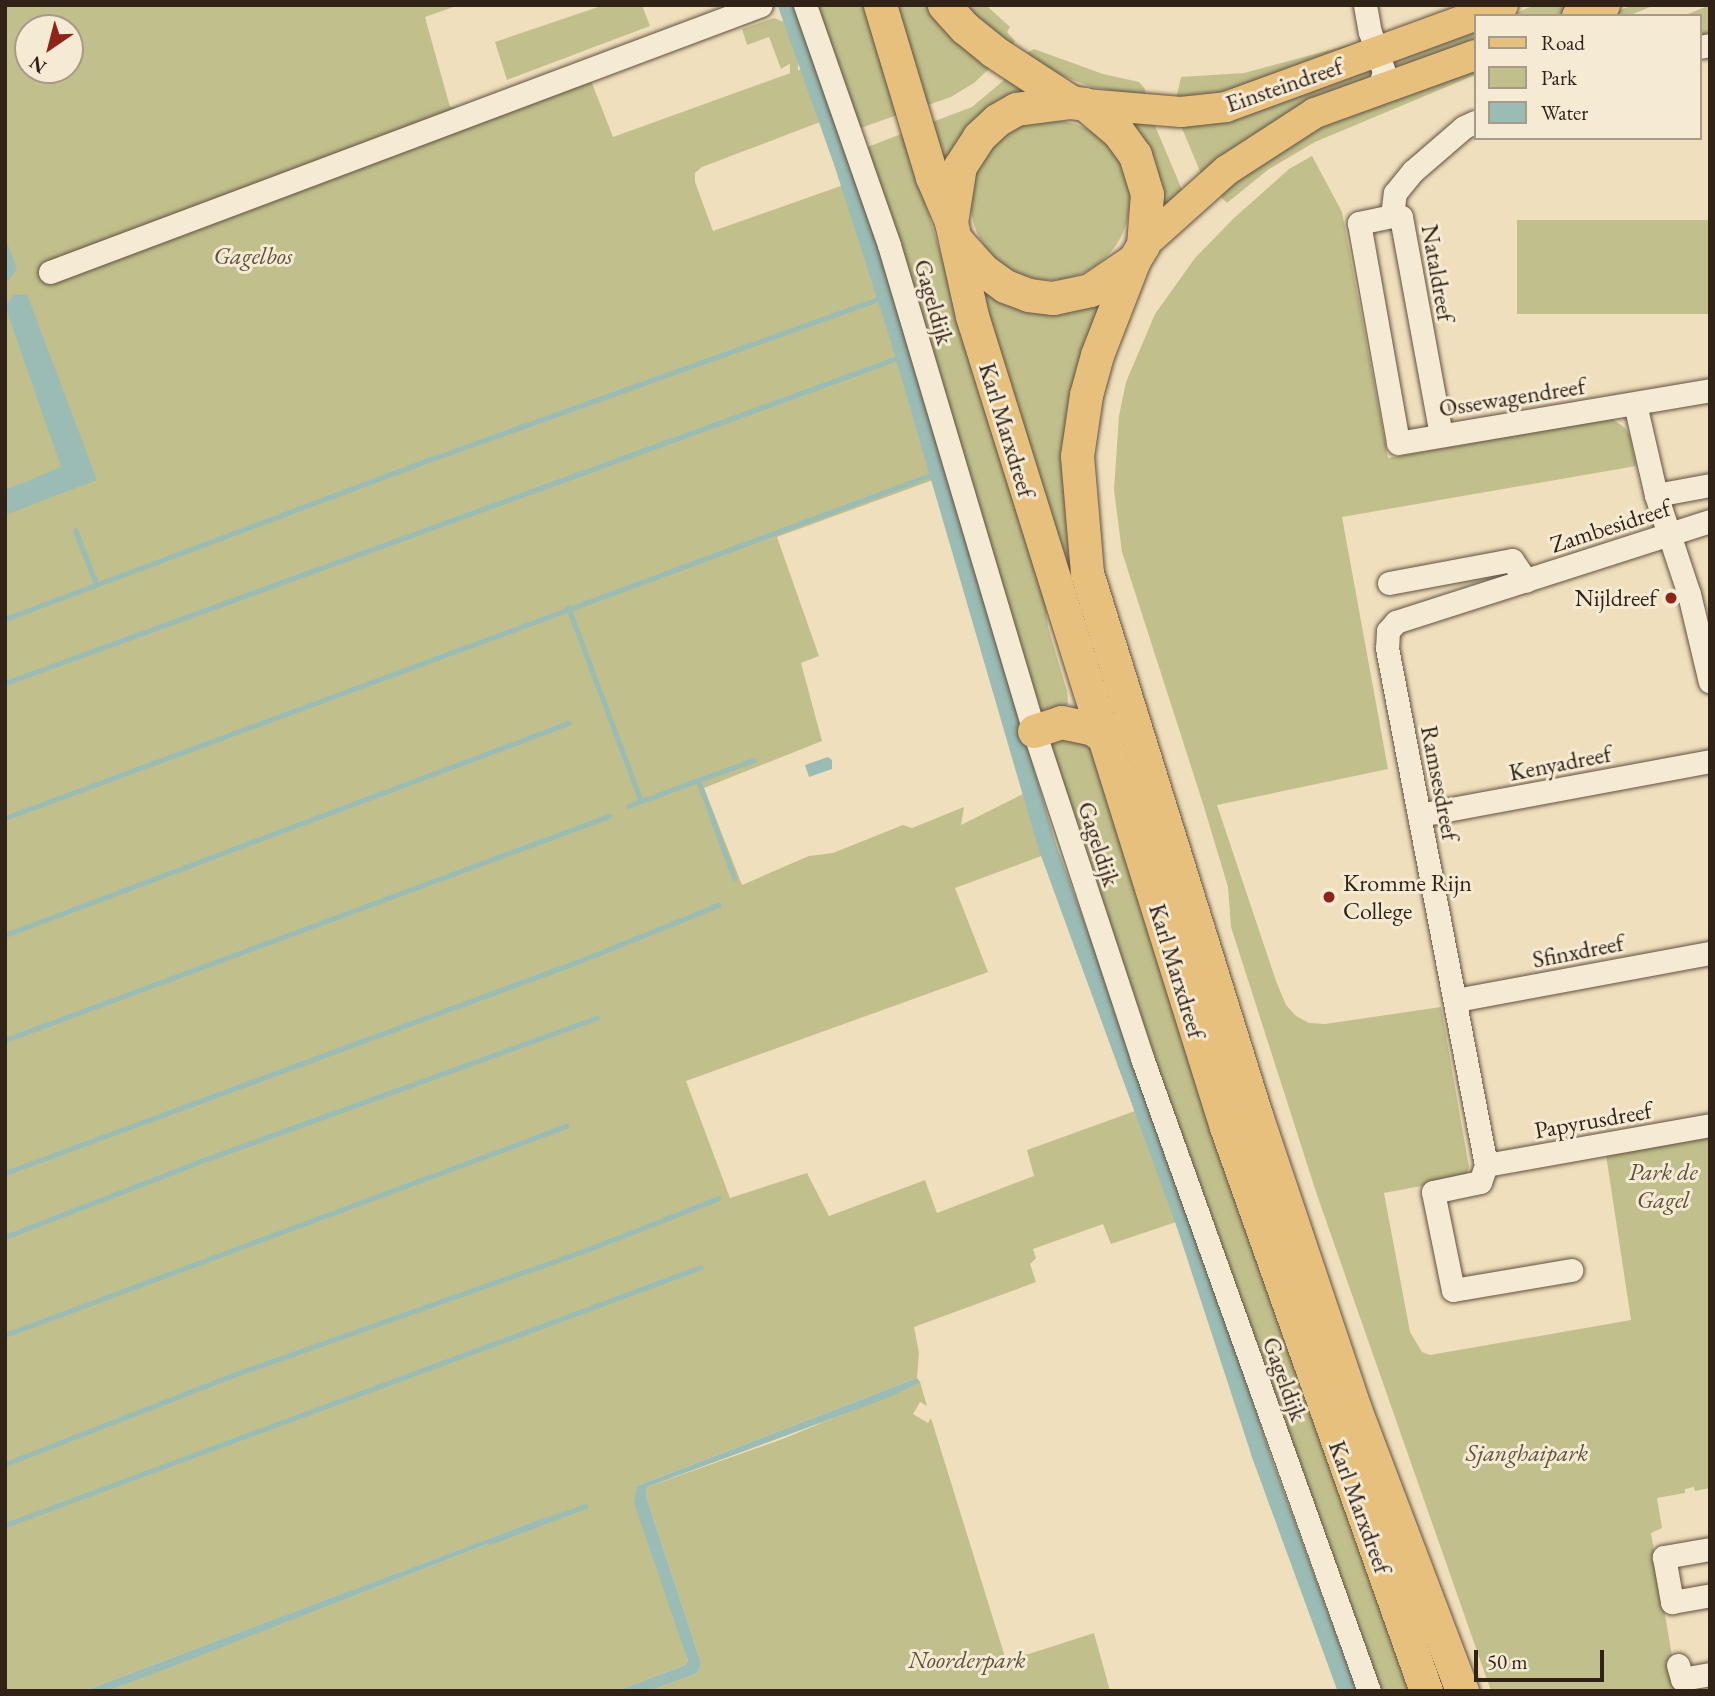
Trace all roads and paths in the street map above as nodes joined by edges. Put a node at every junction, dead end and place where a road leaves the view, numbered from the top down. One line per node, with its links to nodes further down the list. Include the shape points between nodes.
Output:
1 (761, 5): 19 (street)
2 (805, 5): 33 (street, Gageldijk, via 890,245)
3 (880, 5): 17 (highway, via 932,177)
4 (944, 5): 14 (highway, via 993,51)
5 (1365, 5): 11 (street)
6 (1503, 5): 8 (main road, Einsteindreef)
7 (1605, 5): 9 (main road)
8 (1481, 14)
9 (1582, 14)
10 (1474, 17): 11 (main road, Einsteindreef)
11 (1379, 52): 13 (street, via 1384,72); 14 (main road, Einsteindreef, via 1226,107 1171,111)
12 (1474, 55): 13 (main road, Einsteindreef)
13 (1378, 90): 18 (main road, Einsteindreef, via 1315,113 1227,170)
14 (1078, 103): 17 (highway, via 1016,109 979,137 960,166); 18 (highway, via 1118,132 1135,155 1147,194)
15 (1474, 122): 16 (street, via 1413,171 1395,193)
16 (1392, 216): 22 (street, Nataldreef, via 1401,217); 23 (street, Nataldreef, via 1359,223)
17 (954, 232): 18 (highway, via 983,270 1005,286 1053,298 1090,290); 31 (highway, Karl Marxdreef, via 972,316)
18 (1139, 253): 48 (highway, Karl Marxdreef, via 1097,355 1084,407 1077,456 1087,573 1258,1118 1355,1409)
19 (50, 272)
20 (1710, 390): 21 (street, Ossewagendreef)
21 (1635, 404): 22 (street, Ossewagendreef); 25 (street)
22 (1441, 435): 23 (street, Ossewagendreef)
23 (1398, 443)
24 (1710, 485): 25 (street, Zambesidreef)
25 (1656, 495): 27 (street)
26 (1710, 521): 27 (street, Zambesidreef)
27 (1671, 533): 28 (street, Zambesidreef); 32 (street)
28 (1526, 581): 29 (street, Zambesidreef, via 1512,560); 30 (street, Zambesidreef, via 1396,622)
29 (1389, 583)
30 (1388, 631): 36 (street, Ramsesdreef, via 1387,648)
31 (1084, 670): 33 (highway, via 1077,699); 34 (highway, Karl Marxdreef)
32 (1710, 682)
33 (1047, 727): 34 (highway, via 1093,729); 46 (street, Gageldijk, via 1142,1058)
34 (1105, 738): 47 (highway, Karl Marxdreef, via 1226,1127)
35 (1710, 761): 36 (street, Kenyadreef)
36 (1419, 816): 38 (street, Ramsesdreef)
37 (1710, 953): 38 (street, Sfinxdreef)
38 (1456, 1000): 40 (street, Ramsesdreef)
39 (1710, 1125): 40 (street, Papyrusdreef)
40 (1484, 1158): 41 (street, via 1480,1182 1433,1192 1453,1290)
41 (1571, 1270)
42 (1710, 1549): 43 (street, via 1664,1557 1672,1602)
43 (1710, 1595)
44 (1678, 1665): 45 (street, via 1682,1679)
45 (1710, 1674)
46 (1369, 1691)
47 (1426, 1691)
48 (1462, 1691)

